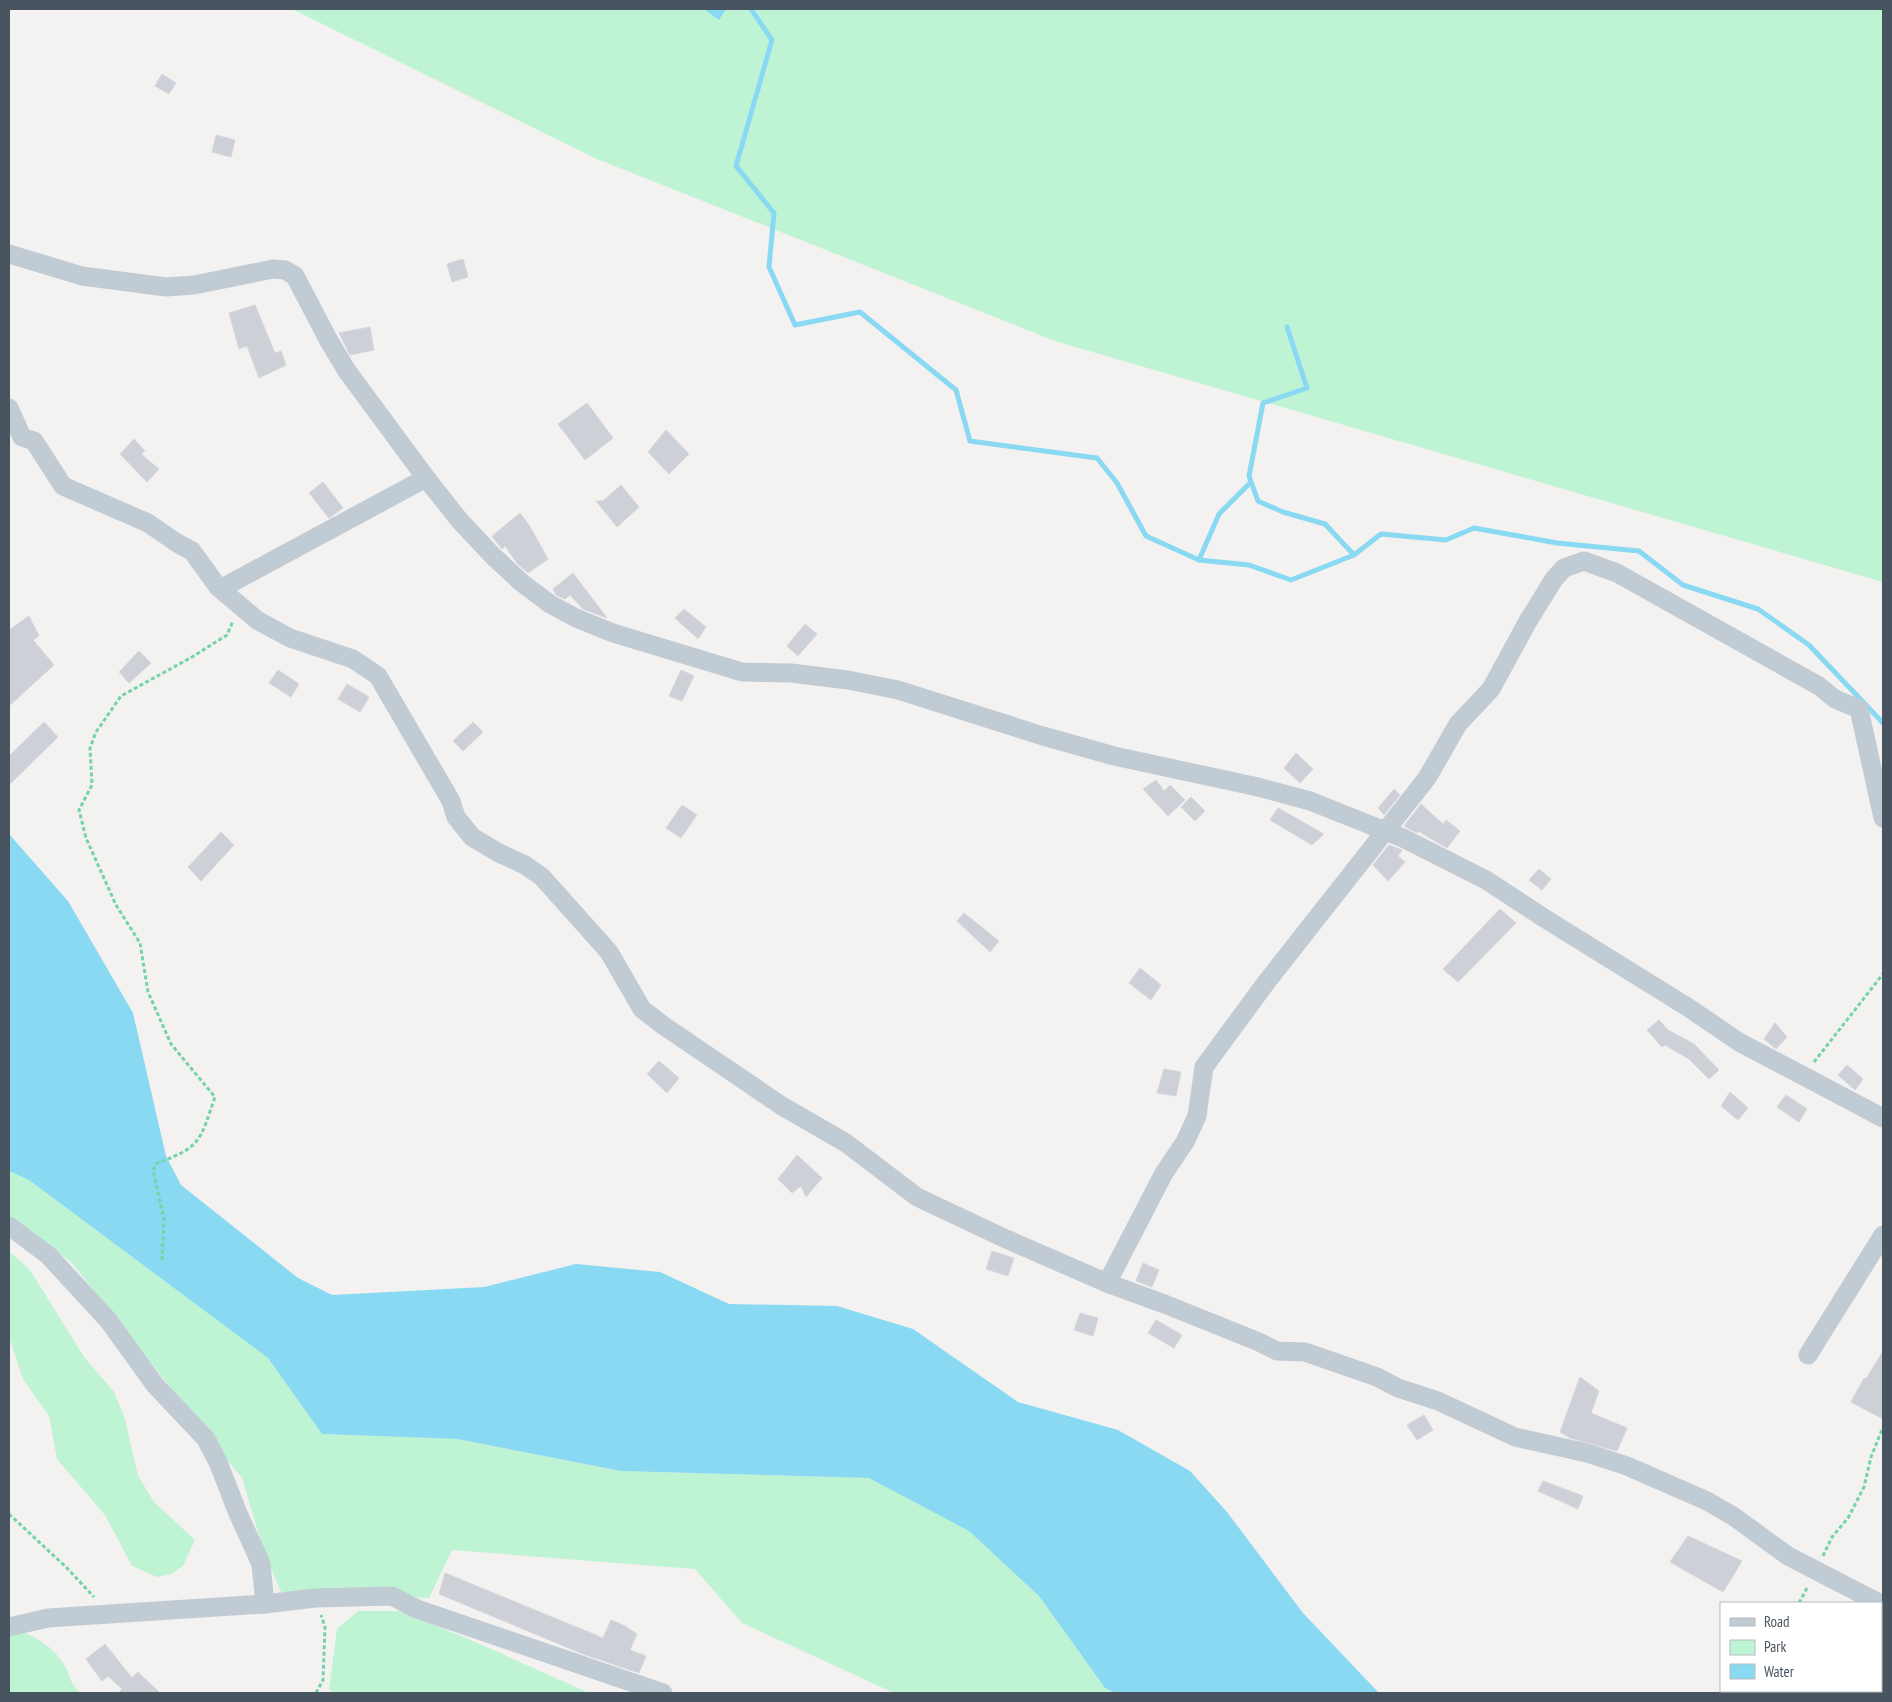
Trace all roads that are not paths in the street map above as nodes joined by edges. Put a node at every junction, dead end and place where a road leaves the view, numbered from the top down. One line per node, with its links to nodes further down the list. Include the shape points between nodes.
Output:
1 (9, 254): 3 (street, via 82,276 166,287 285,270 295,276 347,371)
2 (9, 408): 4 (street, via 22,436 34,441 64,486 148,523 192,551)
3 (426, 478): 4 (street); 6 (street, via 460,521 522,582 550,604 614,633 742,672 791,673 898,690 1114,756 1310,801)
4 (220, 589): 10 (street, via 257,620 290,638 354,659 378,676 451,801 456,817 472,837 542,877 609,952 642,1009 782,1106 846,1143 912,1194)
5 (1883, 818): 6 (street, via 1859,709 1835,699 1819,686 1617,573 1584,560 1564,568 1554,579 1491,689 1458,724 1427,778)
6 (1386, 831): 7 (street, via 1486,880 1739,1042); 10 (street, via 1204,1067 1197,1116)
7 (1883, 1118)
8 (9, 1226): 13 (street, via 48,1255 108,1320 155,1385 206,1439 261,1564)
9 (1883, 1235): 11 (street)
10 (1107, 1283): 12 (street, via 1277,1351 1305,1352 1377,1377 1398,1388 1438,1401 1514,1438 1595,1455 1627,1466 1708,1501 1788,1556)
11 (1808, 1355)
12 (1877, 1602)
13 (265, 1604): 14 (street, via 48,1618); 15 (street, via 315,1598 392,1596 417,1609)
14 (9, 1627)
15 (663, 1693)

